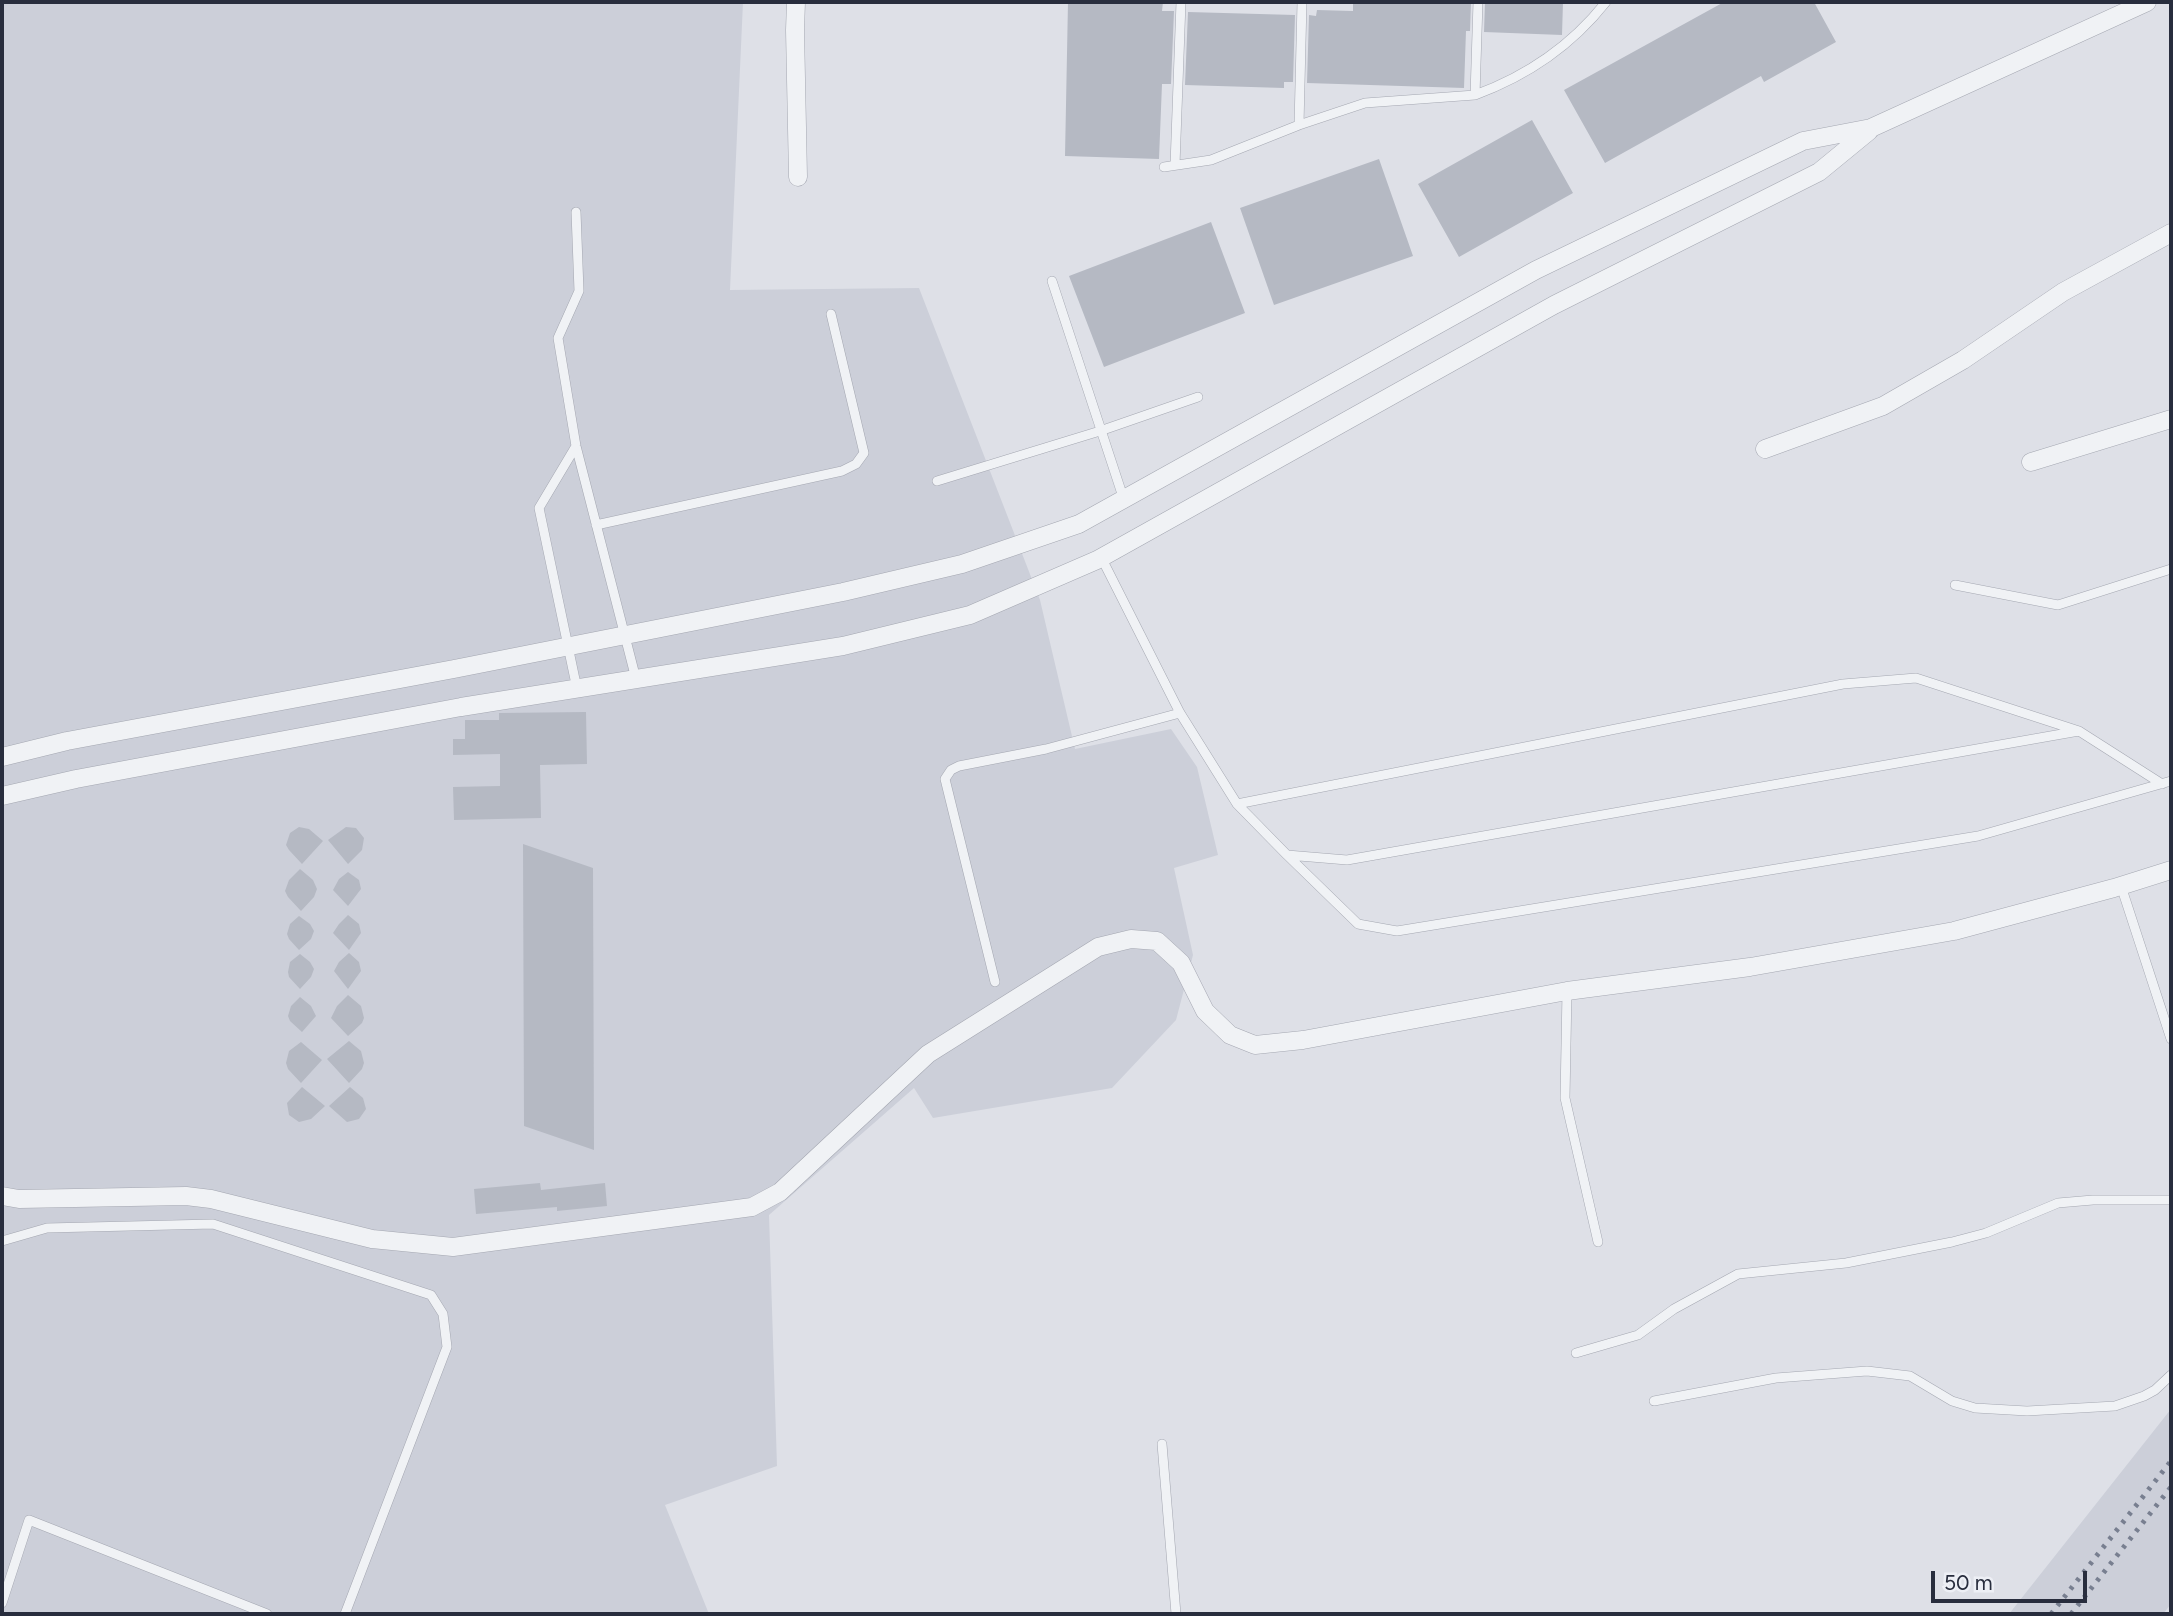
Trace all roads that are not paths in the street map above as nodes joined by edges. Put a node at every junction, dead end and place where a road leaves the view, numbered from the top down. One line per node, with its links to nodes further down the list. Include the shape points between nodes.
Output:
1 (796, 2): 12 (street)
2 (1181, 2): 10 (lane)
3 (1302, 2): 8 (lane)
4 (1478, 2): 7 (lane)
5 (1606, 2): 7 (lane, via 1588,25 1549,59)
6 (2147, 2): 9 (street)
7 (1475, 95): 8 (lane, via 1365,103)
8 (1299, 125): 10 (lane, via 1211,160)
9 (1871, 128): 24 (street, via 1803,141 1536,270); 26 (street, via 1819,172 1554,305)
10 (1175, 165): 11 (lane)
11 (1164, 167)
12 (797, 177)
13 (576, 212): 20 (lane, via 579,290 558,338)
14 (2171, 233): 21 (street, via 2063,292 1963,360 1883,406)
15 (1052, 281): 19 (lane)
16 (831, 314): 25 (lane, via 864,453 856,464 842,471)
17 (1198, 397): 19 (lane)
18 (2171, 419): 22 (street)
19 (1100, 431): 23 (lane); 24 (lane)
20 (576, 446): 25 (lane); 30 (lane, via 539,508)
21 (1765, 449)
22 (2031, 462)
23 (937, 481)
24 (1124, 500): 29 (street, via 1079,524 962,564)
25 (596, 525): 29 (lane)
26 (1101, 557): 31 (street, via 971,615 843,646); 33 (lane)
27 (2171, 569): 28 (lane, via 2058,605)
28 (1955, 585)
29 (624, 635): 30 (street); 31 (lane)
30 (568, 646): 32 (lane); 35 (street)
31 (636, 679): 32 (street)
32 (577, 689): 37 (street, via 461,707)
33 (1181, 713): 38 (lane); 42 (lane, via 1046,749 958,766 947,774)
34 (2079, 731): 36 (lane); 38 (lane, via 1916,678 1843,684); 39 (lane, via 1348,860)
35 (2, 757)
36 (2167, 782): 39 (lane, via 1978,836 1397,931 1358,924)
37 (2, 796)
38 (1237, 804): 39 (lane)
39 (1287, 855)
40 (2171, 870): 41 (street)
41 (2121, 886): 43 (street, via 1954,931 1750,967); 44 (lane)
42 (995, 982)
43 (1567, 991): 45 (street, via 1255,1045 1230,1035 1205,1011 1181,962 1157,941 1131,939 1098,947 928,1054 780,1192 752,1207 453,1247 372,1239 198,1197); 48 (lane, via 1565,1098)
44 (2170, 1032)
45 (2, 1196)
46 (2171, 1200): 49 (lane, via 2058,1203 1952,1242 1846,1264 1738,1275 1674,1309 1638,1335)
47 (2, 1241): 55 (lane, via 47,1228 213,1224 431,1295 443,1314 447,1348)
48 (1598, 1242)
49 (1576, 1353)
50 (2171, 1375): 51 (lane, via 2155,1390 2115,1406 2027,1411 1975,1408 1952,1401 1910,1376 1867,1371 1776,1378)
51 (1654, 1401)
52 (1162, 1444): 56 (lane)
53 (2, 1603): 54 (lane, via 29,1520)
54 (267, 1614)
55 (345, 1614)
56 (1176, 1614)

